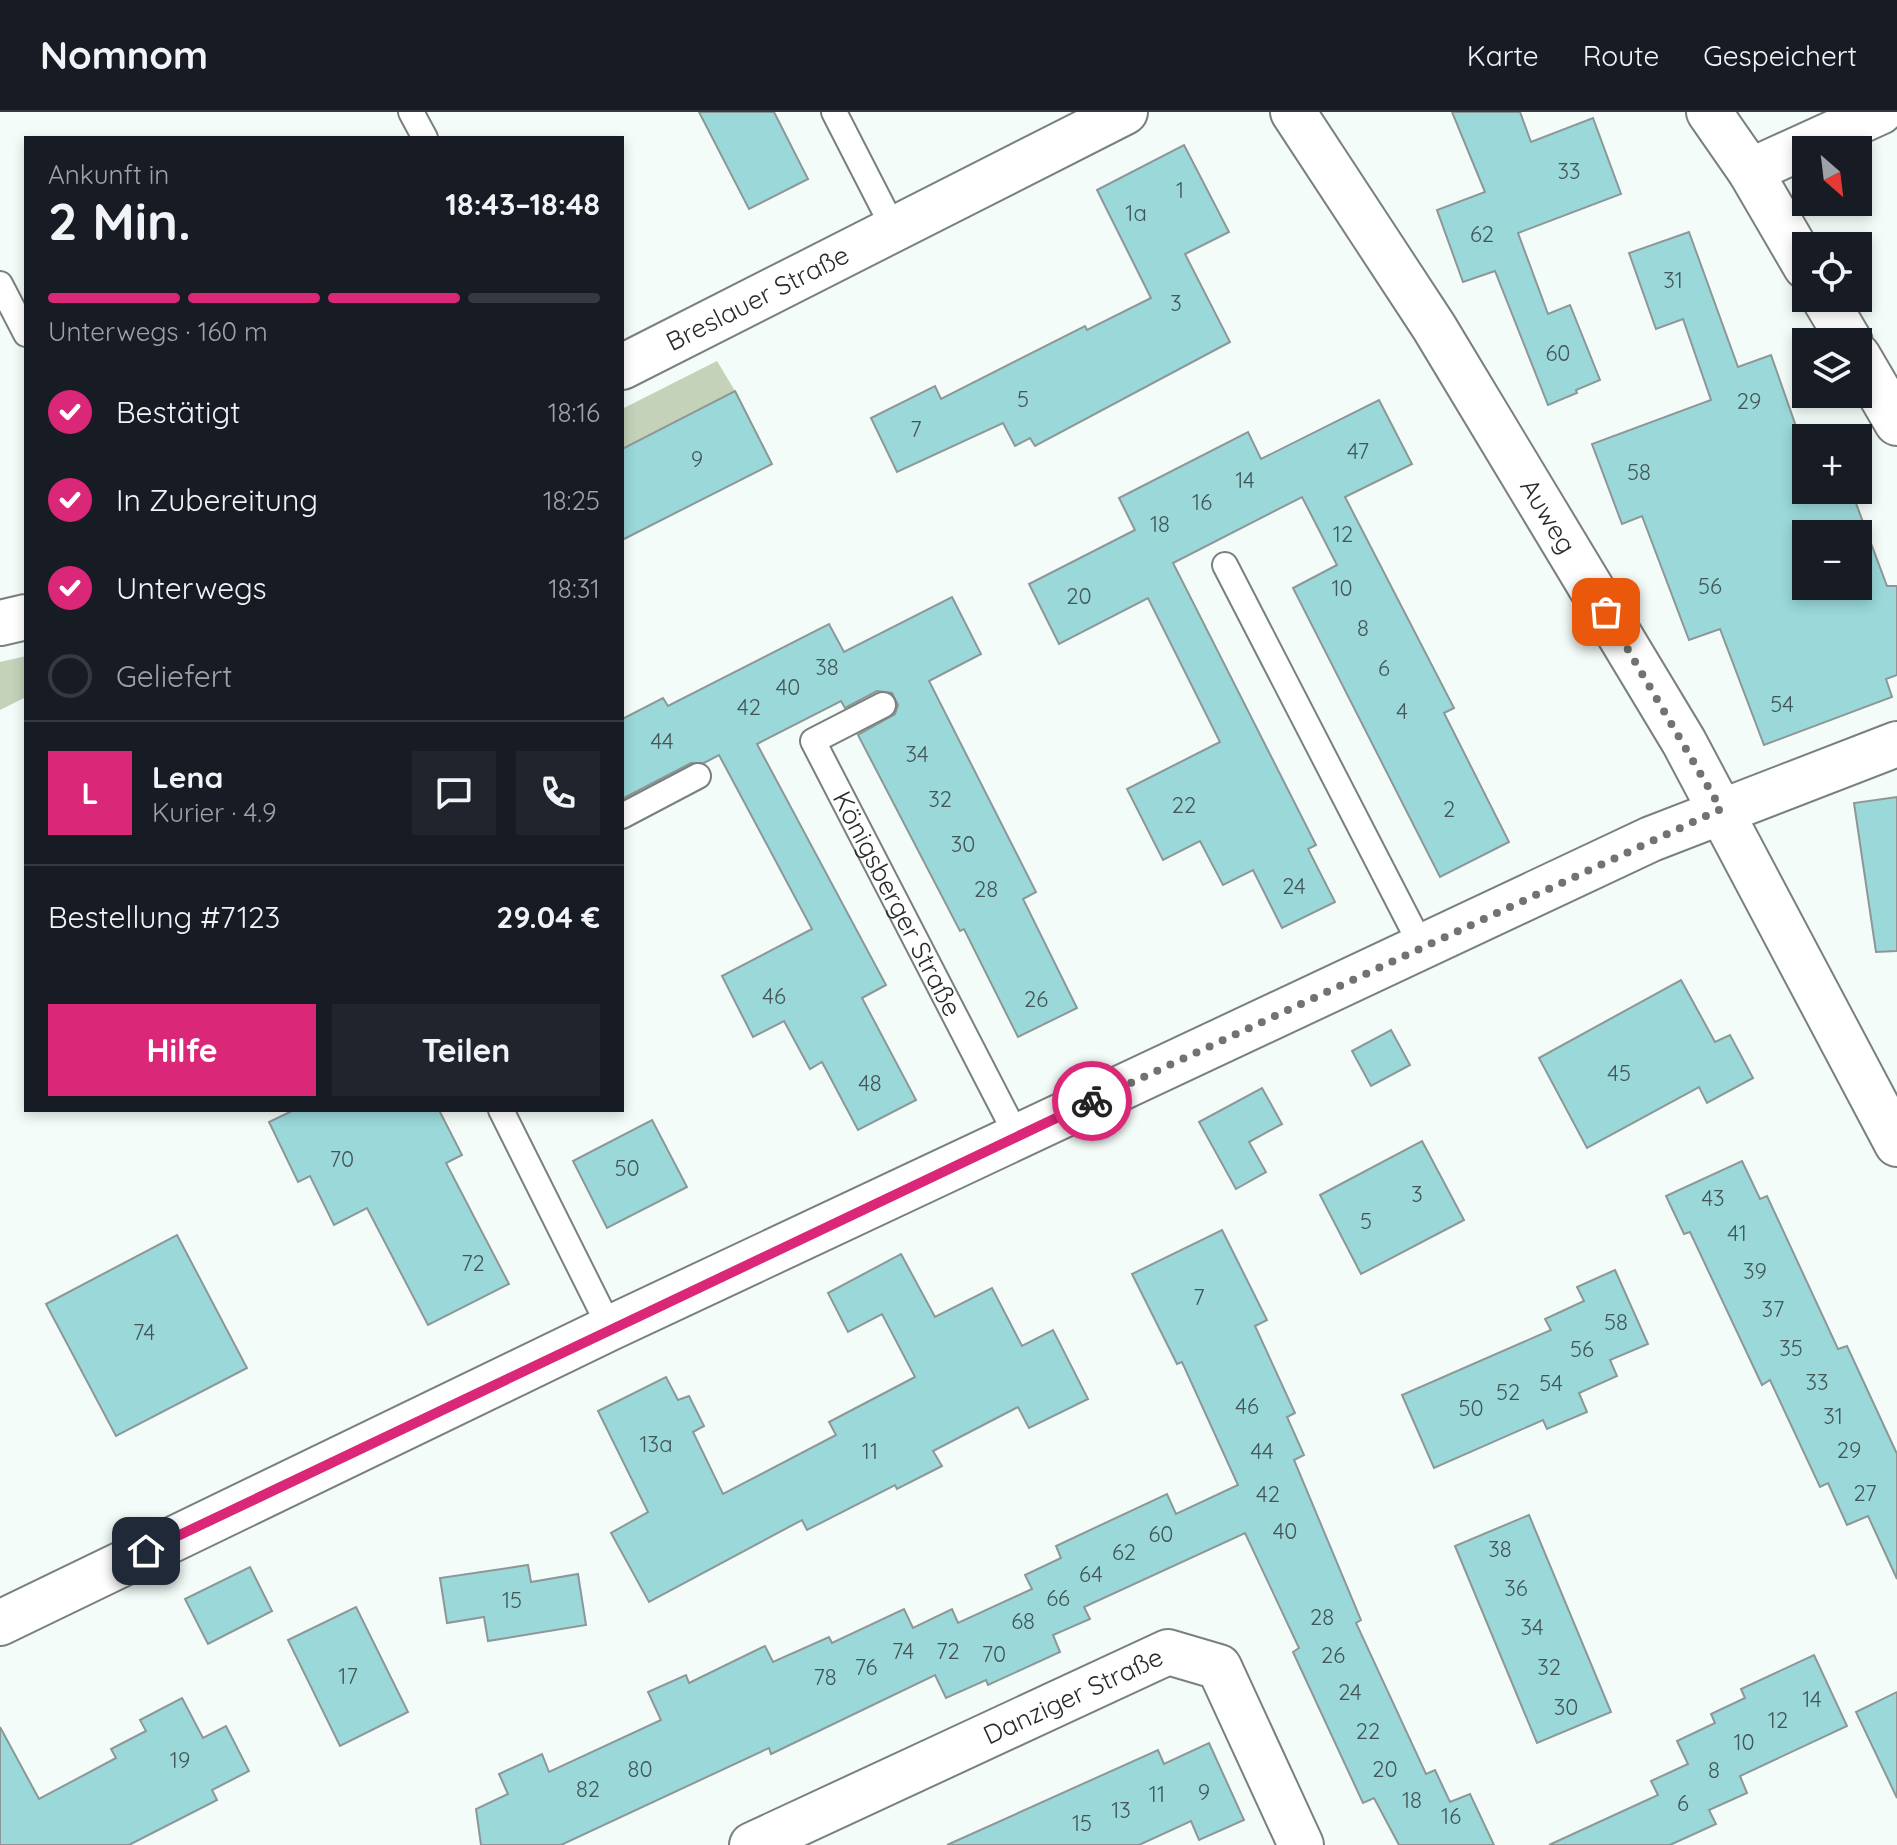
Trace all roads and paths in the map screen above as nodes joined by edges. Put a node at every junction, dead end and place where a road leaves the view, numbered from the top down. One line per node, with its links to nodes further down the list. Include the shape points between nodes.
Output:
1 (411, 112): 7 (lane)
2 (834, 112): 9 (lane)
3 (1125, 112): 9 (street, Breslauer Straße)
4 (1293, 112): 22 (street, Auweg, via 1434,327)
5 (1709, 112): 8 (street)
6 (1880, 112): 8 (street)
7 (424, 136)
8 (1750, 171): 10 (street)
9 (894, 229): 13 (street, Breslauer Straße)
10 (1792, 243)
11 (0, 284): 12 (lane)
12 (24, 330)
13 (624, 366)
14 (1872, 380): 15 (street)
15 (1897, 423)
16 (1225, 565): 24 (lane)
17 (24, 617): 18 (street)
18 (0, 623)
19 (883, 705): 26 (lane, Königsberger Straße, via 813,741)
20 (1897, 744): 22 (street)
21 (698, 776): 23 (lane)
22 (1721, 809): 24 (street); 27 (street, Auweg)
23 (624, 815)
24 (1422, 947): 26 (street)
25 (502, 1112): 28 (lane)
26 (1017, 1136): 28 (street)
27 (1897, 1144)
28 (610, 1328): 29 (street)
29 (0, 1623)
30 (752, 1845): 31 (street, Danziger Straße, via 1168,1652 1219,1667)
31 (1301, 1845)

